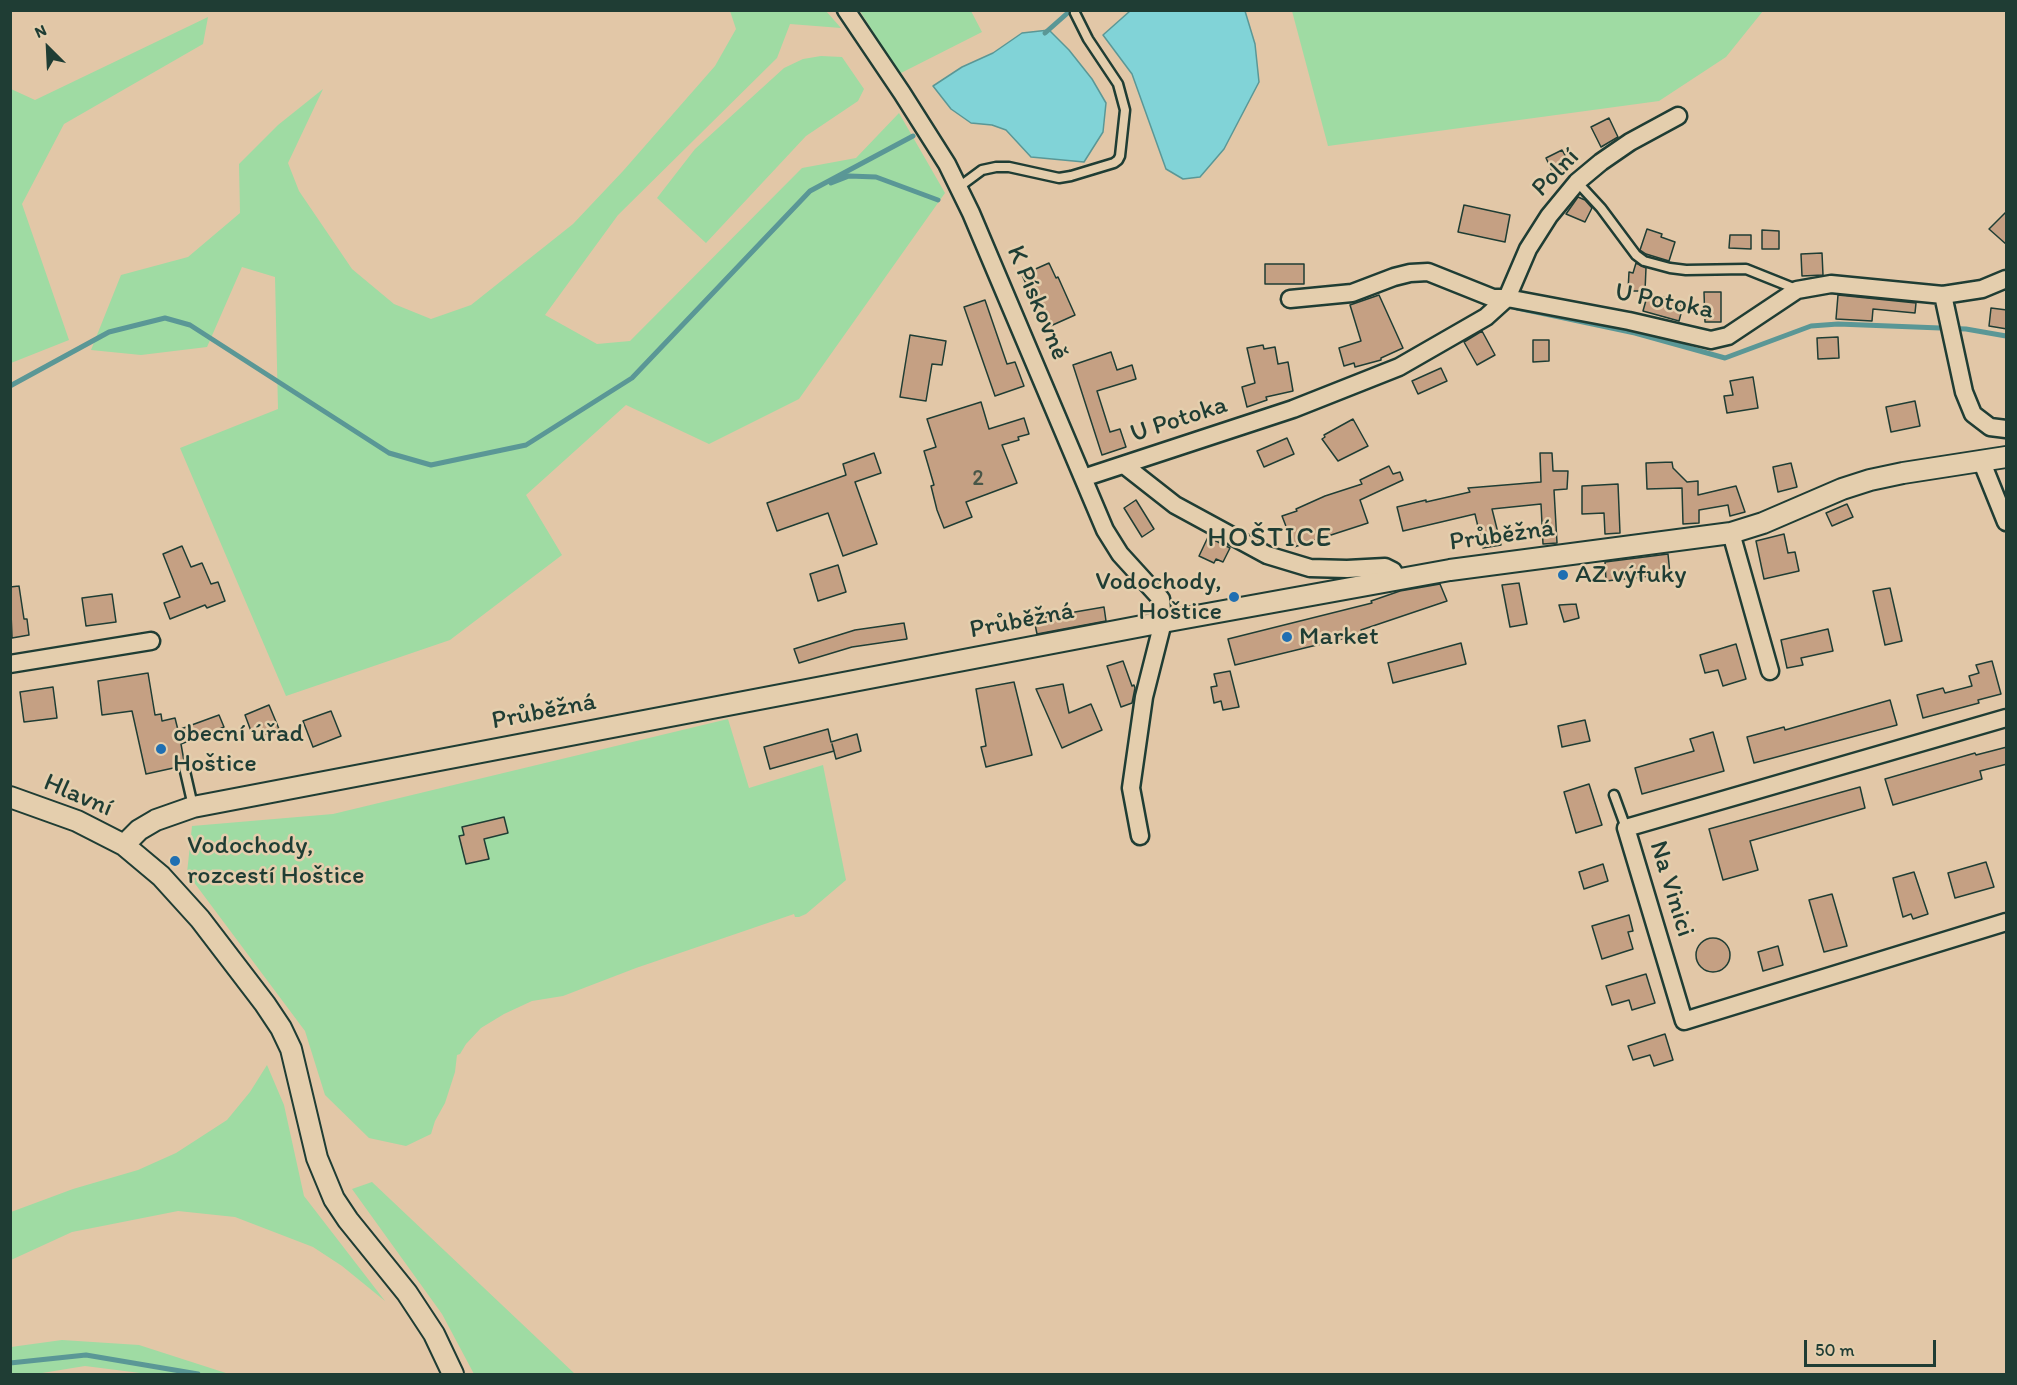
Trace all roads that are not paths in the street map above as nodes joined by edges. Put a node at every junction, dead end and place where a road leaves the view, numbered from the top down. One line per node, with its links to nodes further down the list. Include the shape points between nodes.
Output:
1 (846, 10): 5 (street, K Pískovně)
2 (1075, 13): 5 (lane, via 1118,84 1125,110 1118,160 1059,178 996,167 982,170)
3 (1678, 116): 4 (street, Polní, via 1630,142)
4 (1577, 182): 7 (lane, via 1644,261 1686,270 1746,268); 9 (street, Polní, via 1528,249)
5 (959, 187): 15 (street, K Pískovně)
6 (2007, 279): 8 (street, U Potoka, via 1982,289)
7 (1797, 290): 8 (street, U Potoka, via 1831,284); 9 (street, U Potoka, via 1728,336 1711,340)
8 (1942, 295): 11 (street, via 1964,392 1973,414 1990,427)
9 (1507, 298): 10 (street, U Potoka, via 1493,298 1428,272 1394,277 1352,293); 14 (street, U Potoka, via 1485,317 1399,366 1293,410)
10 (1290, 299)
11 (2007, 429)
12 (2007, 457): 13 (street, Průběžná)
13 (1981, 460): 16 (street); 17 (street, Průběžná, via 1870,480)
14 (1124, 465): 15 (street, U Potoka); 18 (street, U Potoka, via 1175,506 1267,555 1310,568 1385,567)
15 (1083, 478): 19 (street, K Pískovně, via 1120,554 1161,599)
16 (2007, 522)
17 (1731, 532): 18 (street, Průběžná); 22 (street)
18 (1398, 580): 19 (street, Průběžná)
19 (1163, 622): 27 (street, Průběžná); 29 (street, via 1144,697 1131,788)
20 (151, 641): 21 (street)
21 (10, 664)
22 (1770, 671)
23 (2007, 718): 28 (street, Na Vinici)
24 (184, 767): 27 (lane)
25 (1614, 795): 28 (lane)
26 (10, 797): 30 (street, Hlavní)
27 (193, 807): 30 (street, Průběžná, via 156,820)
28 (1626, 828): 31 (street, Na Vinici, via 1684,1021)
29 (1140, 837)
30 (124, 845): 32 (street, Hlavní, via 200,919 281,1028 291,1049 316,1158 334,1199 407,1293 434,1334)
31 (2007, 922)
32 (453, 1374)

